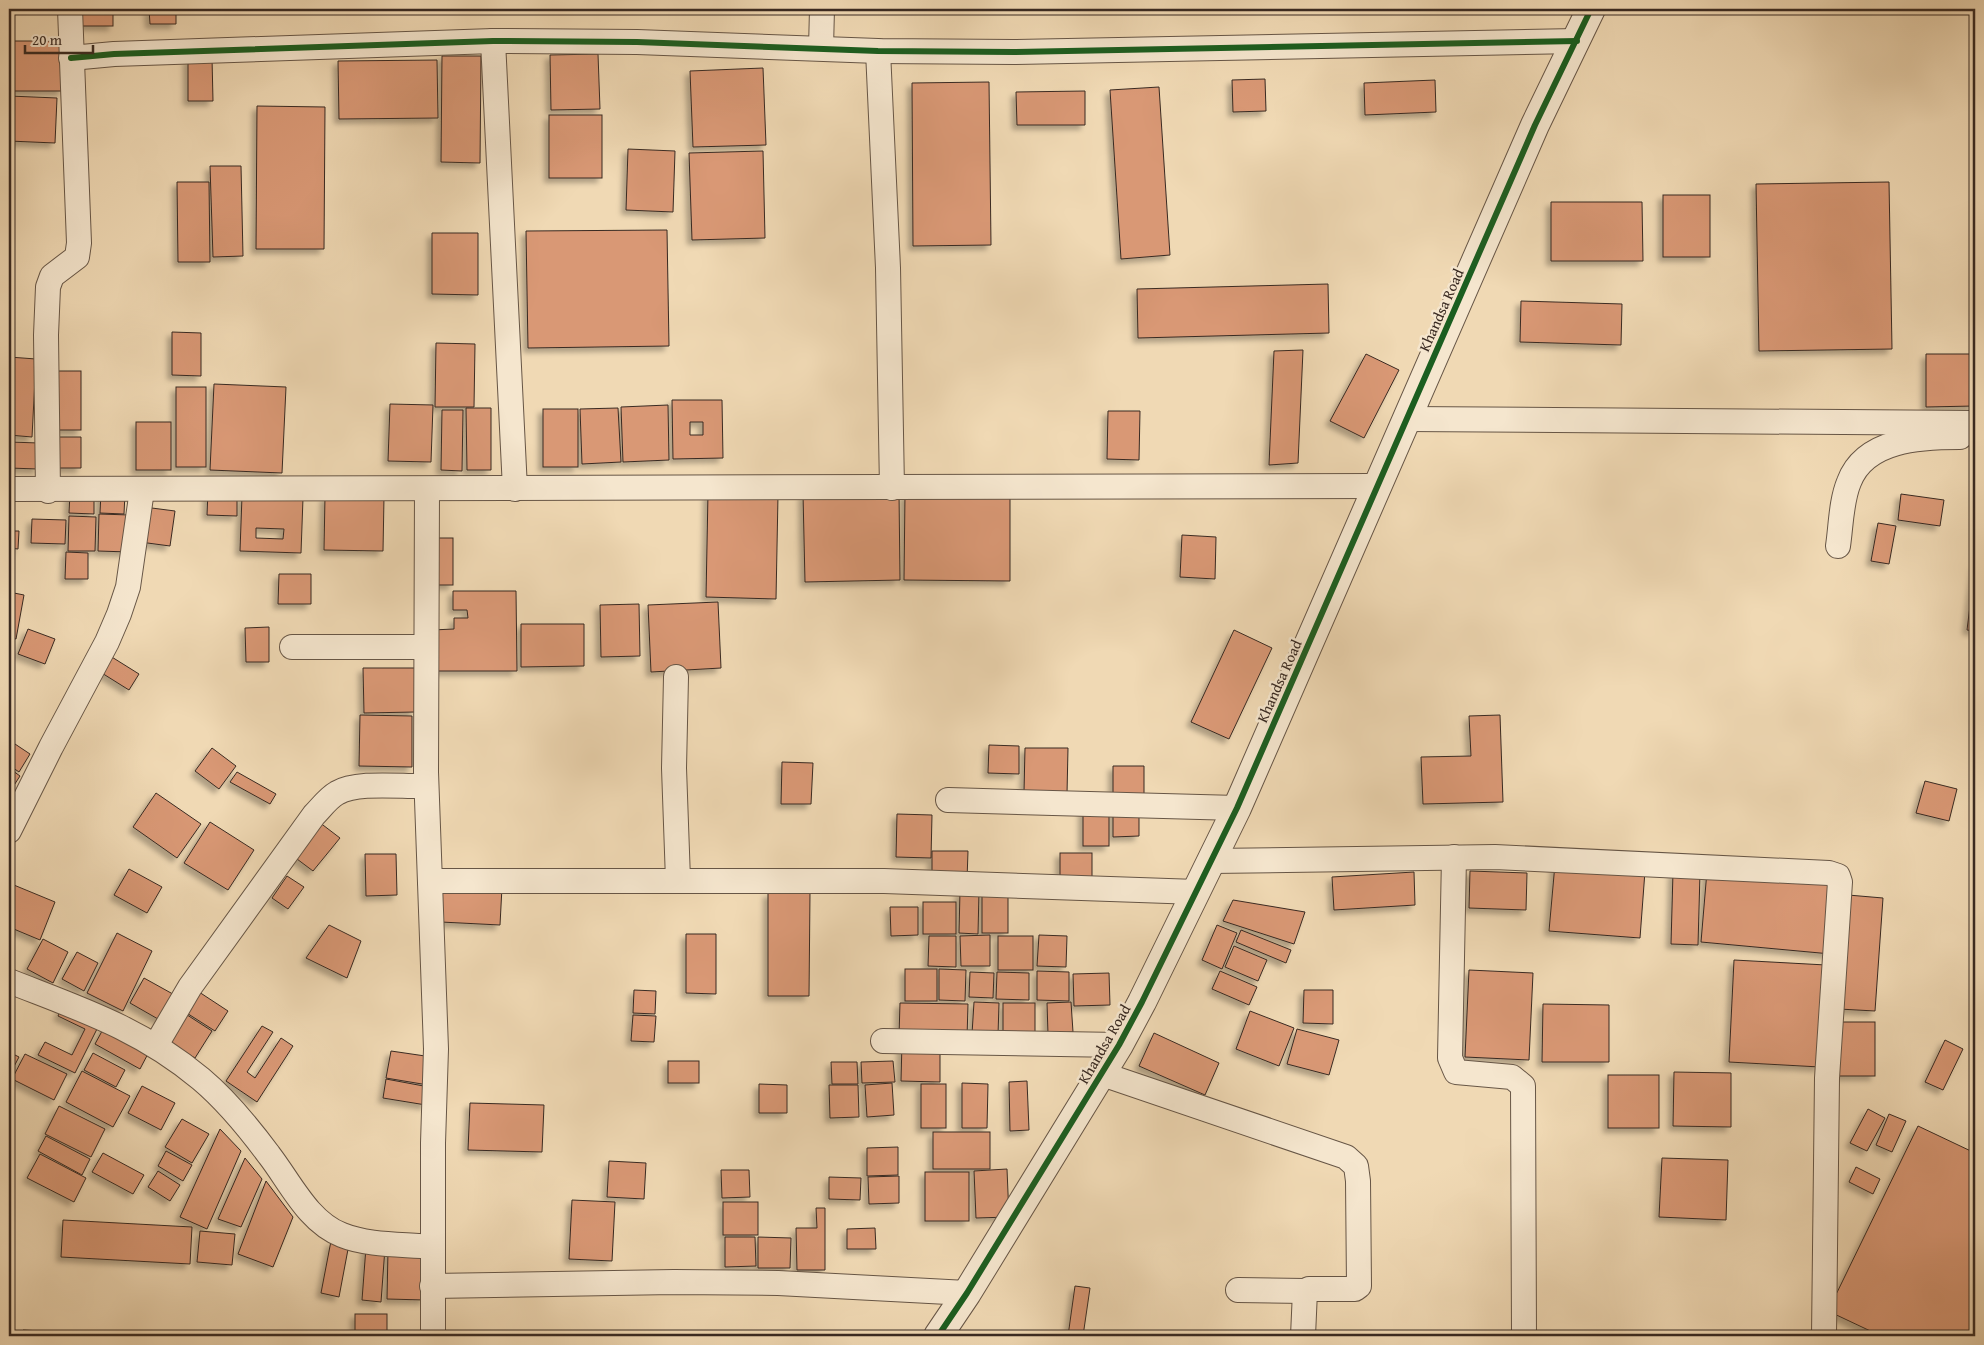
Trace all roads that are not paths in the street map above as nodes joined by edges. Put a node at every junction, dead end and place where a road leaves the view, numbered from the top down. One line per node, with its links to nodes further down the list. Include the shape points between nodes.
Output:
1 (70, 9): 8 (street)
2 (822, 9): 6 (street)
3 (1591, 9): 5 (street, Khandsa Road)
4 (493, 41): 6 (street); 8 (street); 14 (street)
5 (1577, 41): 7 (street, via 1024,52); 9 (street, Khandsa Road, via 1535,126)
6 (821, 48): 7 (street)
7 (878, 51): 13 (street, via 888,268)
8 (71, 58): 18 (street, via 79,243 77,257 52,276 48,287)
9 (1406, 419): 10 (street); 12 (street, Khandsa Road)
10 (1975, 423)
11 (1975, 437): 19 (street, via 1899,443 1877,450 1859,463 1848,482)
12 (1377, 486): 13 (street); 25 (street, Khandsa Road)
13 (892, 488): 14 (street)
14 (515, 489): 17 (street)
15 (9, 490): 18 (street)
16 (142, 490): 17 (street); 18 (street); 26 (street, via 128,587 119,614)
17 (426, 490): 21 (street)
18 (48, 491)
19 (1838, 546)
20 (292, 647): 21 (street)
21 (425, 647): 23 (street)
22 (676, 677): 29 (street, via 674,768)
23 (426, 786): 30 (street); 35 (street, via 364,787 335,794 314,815 190,987)
24 (948, 800): 25 (street)
25 (1237, 808): 28 (street, Khandsa Road)
26 (9, 831)
27 (1454, 857): 28 (street); 45 (street, via 1450,1058 1456,1072 1512,1077 1523,1086); 46 (street, via 1829,873 1838,876 1827,1078)
28 (1211, 861): 31 (street, Khandsa Road)
29 (678, 880): 30 (street); 31 (street, via 884,881)
30 (430, 881): 37 (street, via 436,1049)
31 (1197, 892): 34 (street, Khandsa Road)
32 (9, 981): 35 (street, via 123,1026)
33 (883, 1041): 34 (street)
34 (1118, 1044): 36 (street, Khandsa Road)
35 (156, 1045): 37 (street, via 215,1091 268,1154 311,1213 326,1227 356,1240)
36 (1102, 1074): 40 (street, via 1346,1157 1356,1166 1359,1286 1355,1289); 41 (street, Khandsa Road)
37 (432, 1247): 38 (street)
38 (432, 1286): 41 (street, via 731,1282); 42 (street)
39 (1238, 1290): 40 (street)
40 (1304, 1291): 44 (street)
41 (967, 1293): 43 (street, Khandsa Road)
42 (433, 1336)
43 (938, 1336)
44 (1303, 1336)
45 (1524, 1336)
46 (1824, 1336)

